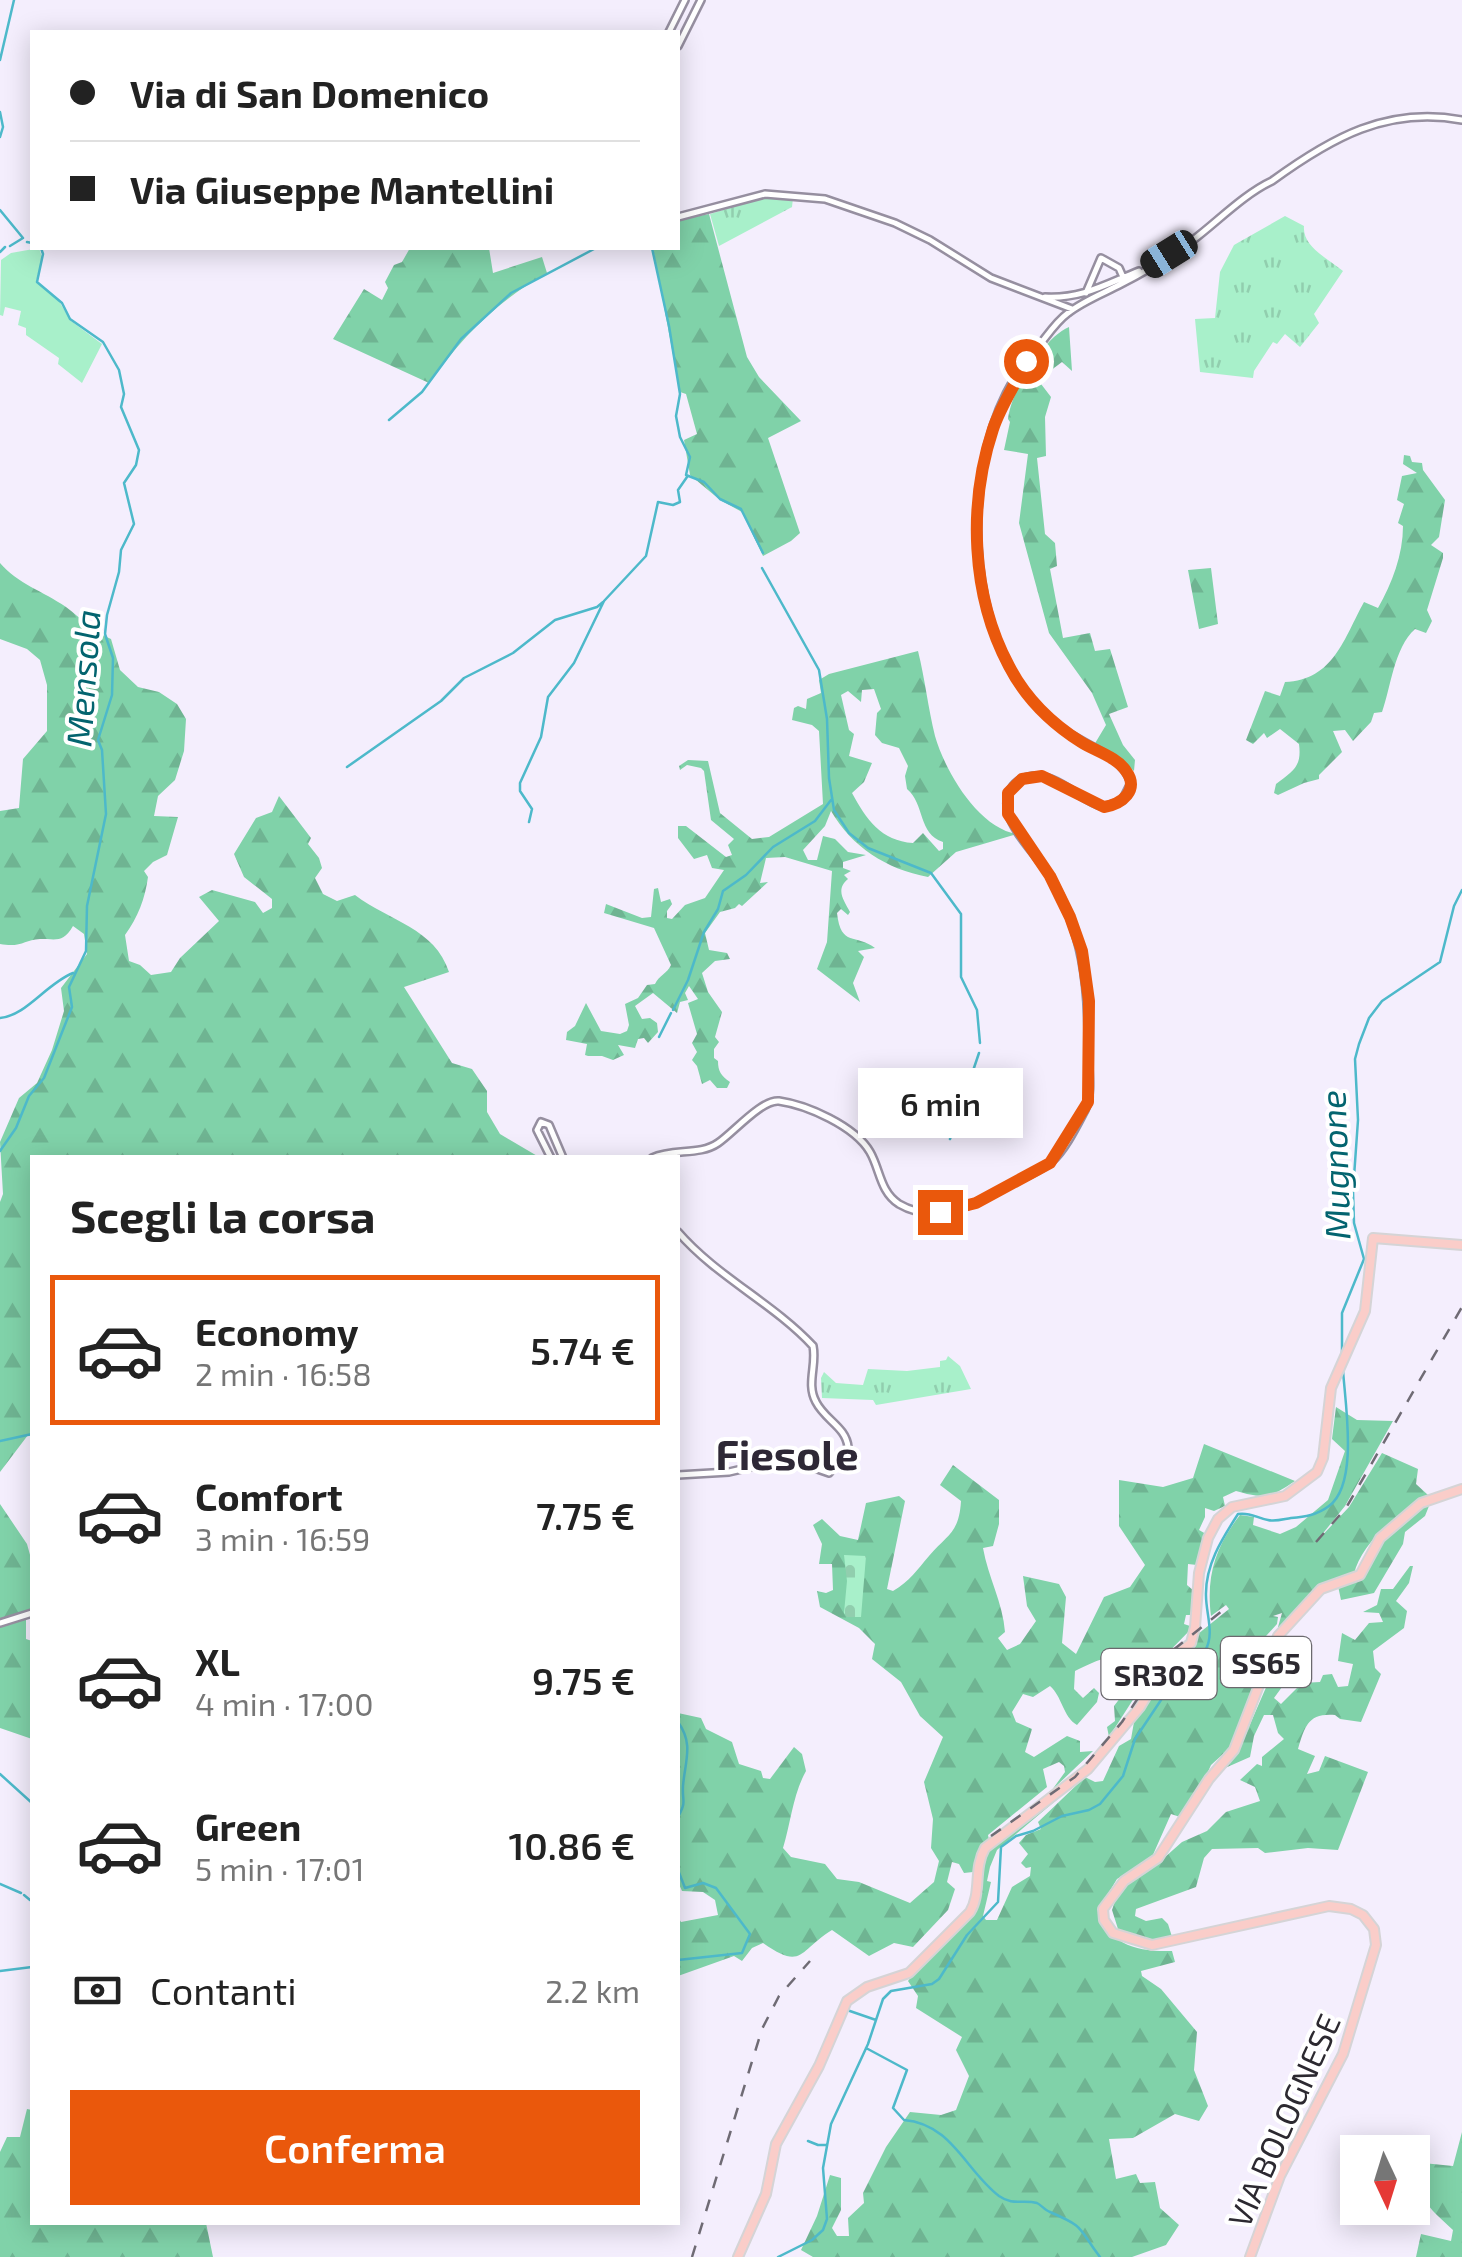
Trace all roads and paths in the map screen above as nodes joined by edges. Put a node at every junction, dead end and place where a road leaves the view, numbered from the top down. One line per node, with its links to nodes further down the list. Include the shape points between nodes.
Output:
1 (684, 0): 3 (main road)
2 (701, 0): 4 (main road)
3 (670, 30)
4 (680, 42)
5 (1462, 120): 7 (main road, via 1374,122 1326,144)
6 (680, 216): 9 (main road, via 764,194 824,199 895,223 985,275)
7 (1122, 280): 8 (main road); 8 (main road, via 1119,268 1101,258); 12 (main road)
8 (1085, 294): 10 (main road)
9 (1037, 296): 10 (main road); 11 (main road)
10 (1070, 298): 11 (main road)
11 (1066, 306): 12 (main road); 13 (main road)
12 (1075, 308): 13 (main road)
13 (1058, 322): 16 (main road, via 1023,368 998,417 983,471 978,552 986,604 1006,662 1030,698 1130,778 1128,795 1110,806 1035,776 1015,783 1007,801 1077,934 1086,973 1086,1107 1050,1163 940,1212 899,1204 861,1141 824,1115 774,1101 712,1147)
14 (550, 1155): 15 (main road, via 537,1125 543,1121)
15 (562, 1155)
16 (668, 1155)
17 (1374, 1228): 19 (main road)
18 (680, 1234): 21 (main road, via 703,1260 812,1344 813,1395 848,1443 826,1474 808,1465 762,1464)
19 (1384, 1239): 20 (main road); 25 (main road, SR302, via 1373,1238 1366,1305 1328,1402 1320,1466 1285,1496 1232,1507 1218,1519 1198,1573 1194,1637 1082,1775 984,1848 975,1903 959,1923 909,1972 847,2001 776,2144 766,2194)
20 (1462, 1245)
21 (680, 1475)
22 (1462, 1490): 26 (main road, VIA BOLOGNESE / SS65, via 1421,1503 1380,1538 1360,1575 1321,1589 1278,1636 1234,1750 1158,1858 1133,1872 1108,1904 1114,1929 1132,1941 1164,1944 1329,1906 1351,1909 1376,1932 1343,2054 1280,2176)
23 (30, 1614): 24 (main road)
24 (0, 1623)
25 (738, 2257)
26 (1250, 2257)

